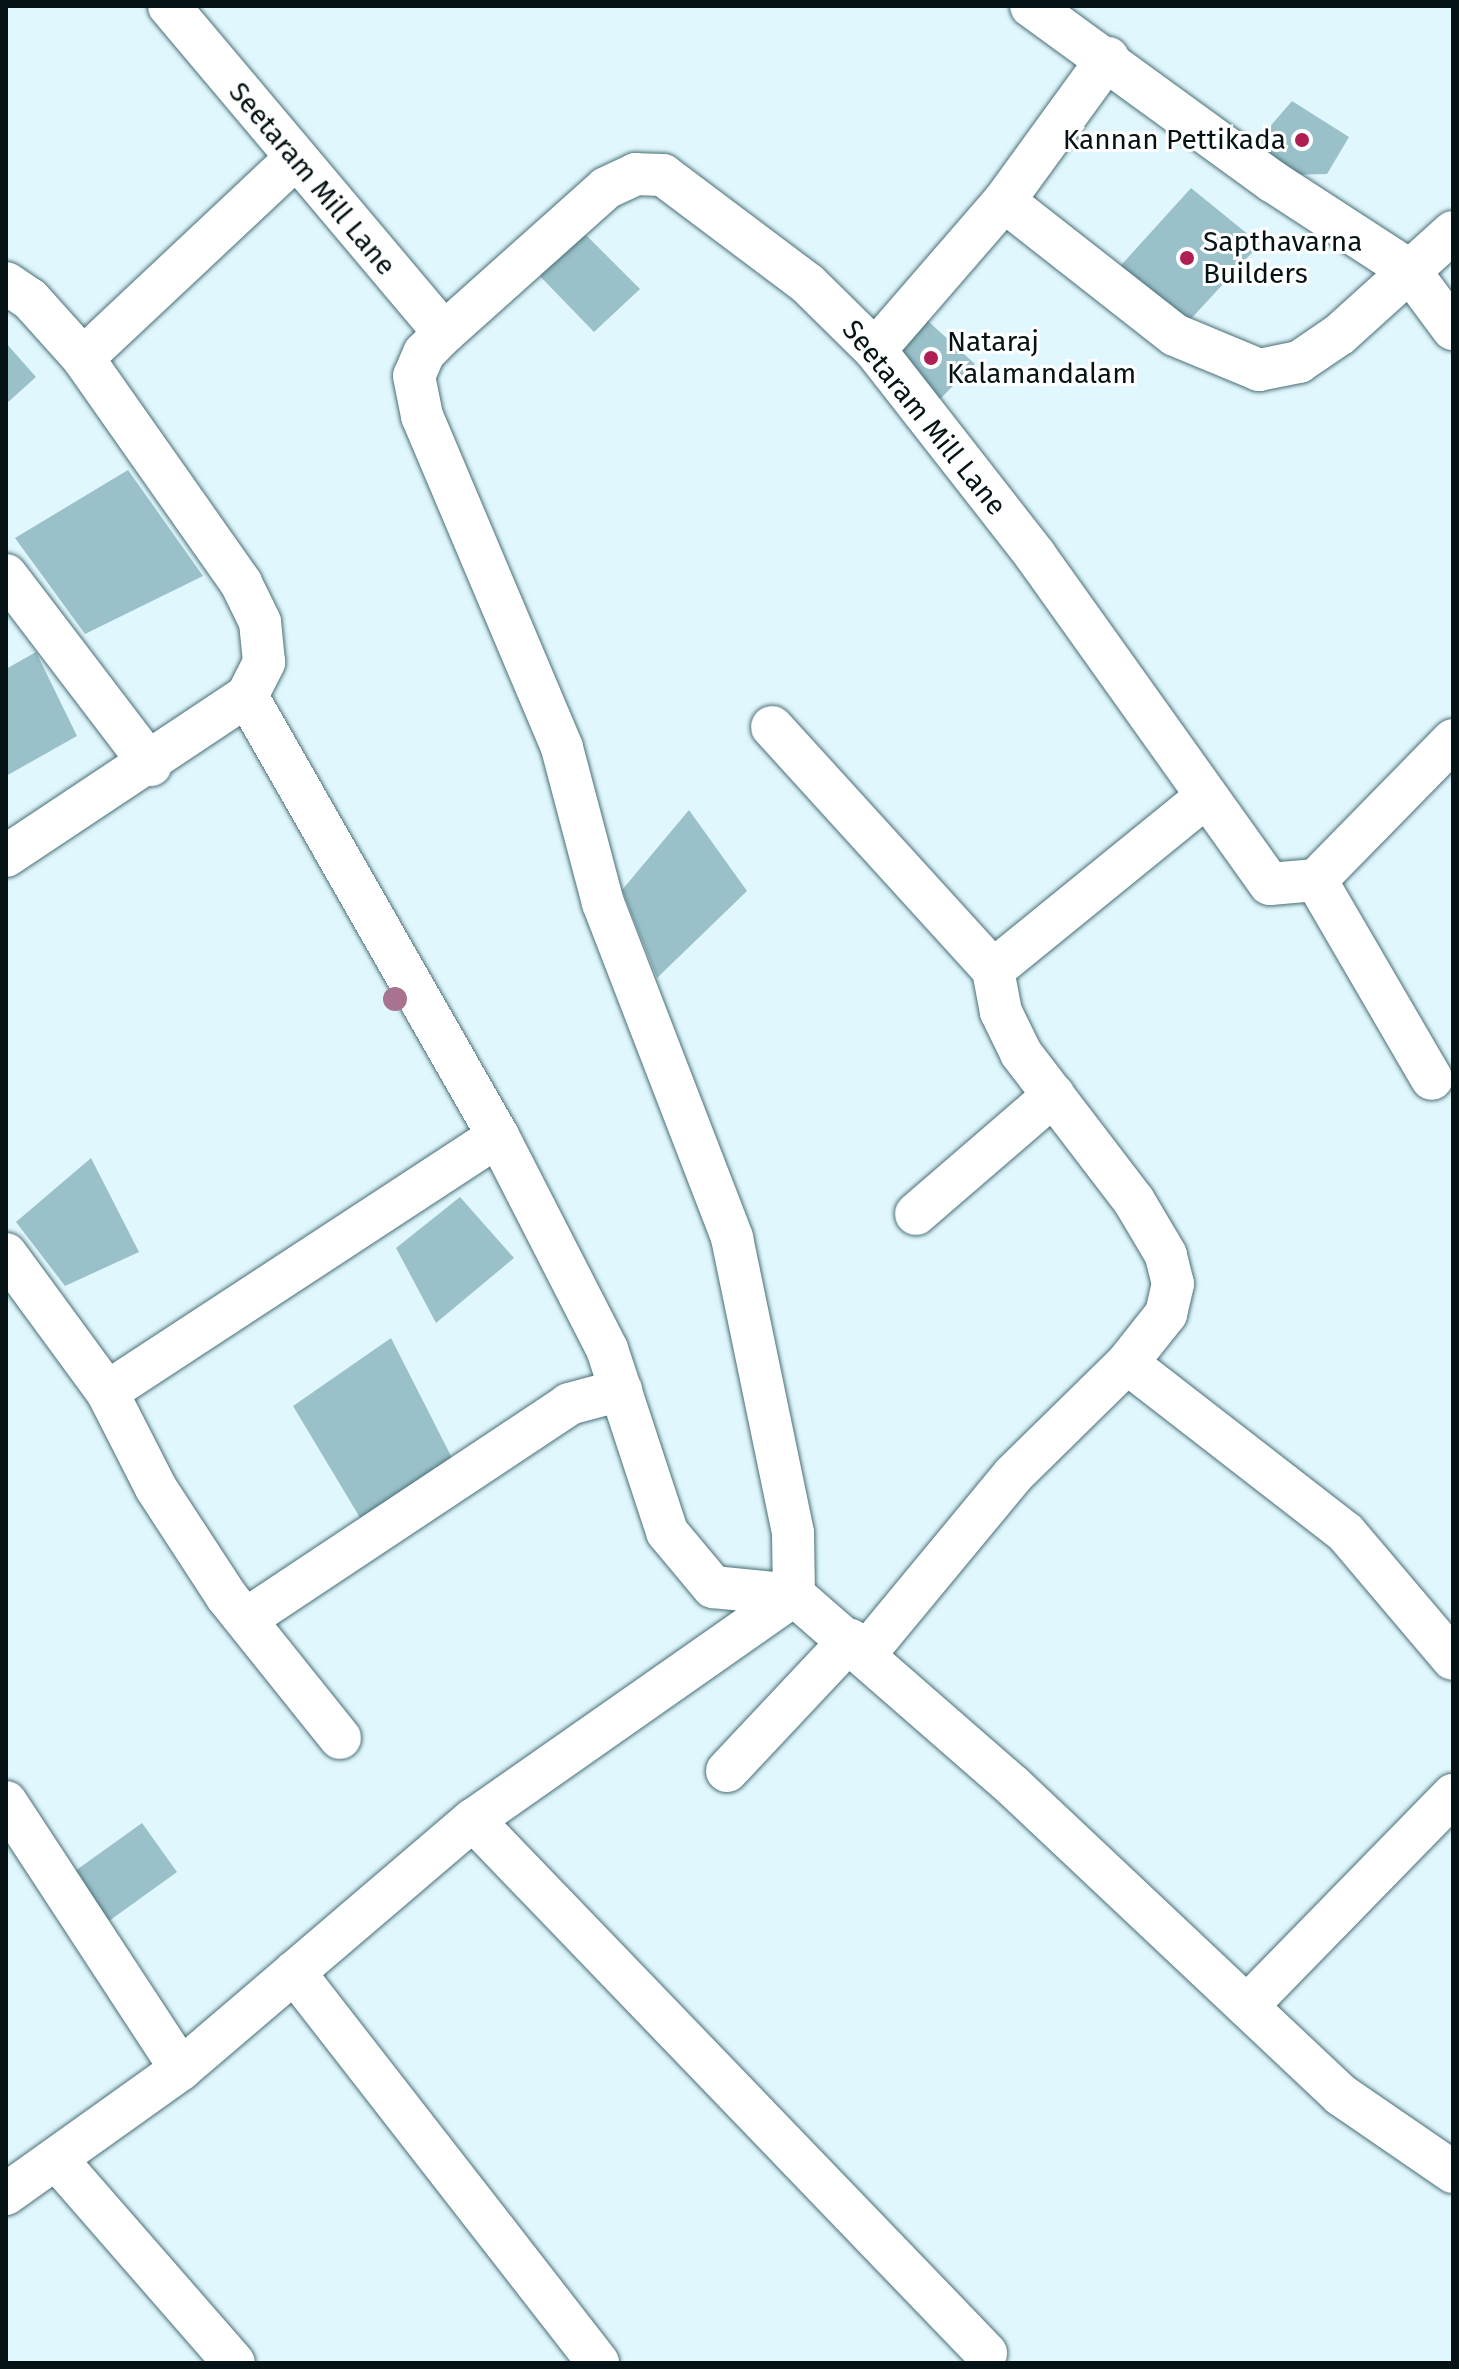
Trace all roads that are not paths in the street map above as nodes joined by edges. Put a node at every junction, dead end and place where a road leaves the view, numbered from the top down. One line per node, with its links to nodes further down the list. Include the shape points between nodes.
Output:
1 (169, 6): 4 (street, Seetaram Mill Lane)
2 (1031, 6): 3 (street)
3 (1108, 58): 5 (street); 7 (street, via 1272,181)
4 (294, 160): 10 (street, Seetaram Mill Lane); 12 (street)
5 (1004, 201): 7 (street, via 1175,335 1259,370 1299,362 1320,348); 11 (street)
6 (1453, 232): 7 (street)
7 (1409, 270): 9 (street)
8 (6, 283): 12 (street, via 30,299)
9 (1453, 329)
10 (444, 333): 11 (street, Seetaram Mill Lane, via 606,188 636,174 663,175 808,284); 30 (street, via 424,353 414,376 422,416 562,748 603,903 732,1238 793,1533)
11 (875, 350): 18 (street, Seetaram Mill Lane, via 1035,555)
12 (83, 358): 14 (street, via 254,609 264,662)
13 (6, 575): 17 (street)
14 (247, 696): 17 (street); 24 (street)
15 (772, 727): 21 (street)
16 (1452, 737): 20 (street)
17 (151, 765): 19 (street)
18 (1205, 798): 20 (street, Seetaram Mill Lane, via 1270,884); 21 (street)
19 (6, 856)
20 (1316, 880): 22 (street)
21 (993, 970): 23 (street, via 1001,1012 1021,1053)
22 (1432, 1079)
23 (1054, 1095): 25 (street); 27 (street, via 1134,1201 1166,1255 1173,1284 1166,1314)
24 (498, 1136): 28 (street, via 607,1349); 29 (street)
25 (916, 1214)
26 (6, 1254): 29 (street)
27 (1127, 1363): 32 (street, via 1013,1475); 33 (street, via 1346,1533)
28 (621, 1390): 30 (street, via 667,1532 713,1587); 31 (street, via 569,1404)
29 (107, 1392): 31 (street, via 156,1488)
30 (794, 1595): 32 (street); 38 (street)
31 (246, 1619): 34 (street)
32 (857, 1647): 35 (street); 40 (street)
33 (1453, 1659)
34 (340, 1738)
35 (727, 1771)
36 (1453, 1795): 40 (street)
37 (10, 1817): 41 (street)
38 (473, 1820): 39 (street); 45 (street)
39 (294, 1972): 41 (street); 47 (street)
40 (1247, 2006): 43 (street, via 1341,2095)
41 (181, 2069): 42 (street)
42 (57, 2160): 44 (street); 46 (street)
43 (1453, 2172)
44 (6, 2194)
45 (986, 2353)
46 (234, 2363)
47 (598, 2363)

